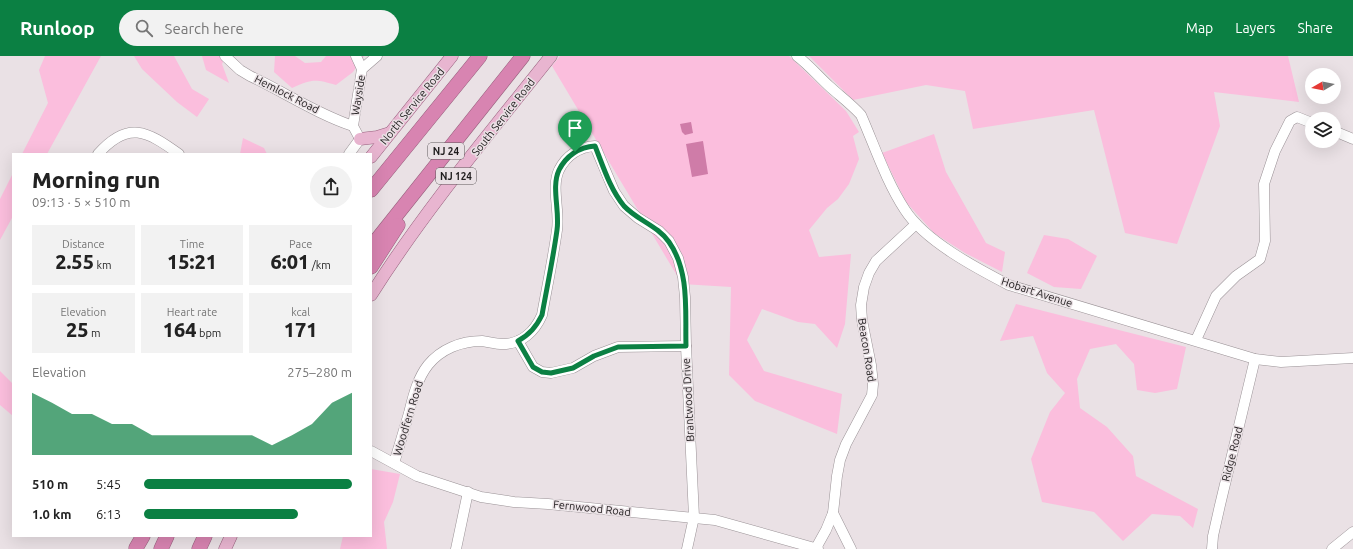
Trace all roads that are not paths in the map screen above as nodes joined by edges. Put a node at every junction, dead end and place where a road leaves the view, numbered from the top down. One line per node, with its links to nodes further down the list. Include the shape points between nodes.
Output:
1 (224, 56): 11 (street, Hemlock Road, via 250,76)
2 (356, 56): 9 (street)
3 (377, 56): 9 (street, Wayside)
4 (452, 56): 12 (main road, North Service Road)
5 (480, 56): 21 (highway, NJ 24)
6 (523, 56): 16 (highway, NJ 24)
7 (551, 56): 25 (main road, South Service Road / NJ 124, via 429,211)
8 (797, 56): 22 (street, Hobart Avenue, via 861,116 896,194)
9 (362, 69): 11 (street, Wayside)
10 (1305, 120): 26 (street, via 1297,117 1290,121 1275,151 1264,184 1266,241 1260,259 1236,276 1216,296)
11 (353, 126): 14 (street, Wayside)
12 (390, 133): 14 (main road); 20 (main road, North Service Road)
13 (1341, 134): 15 (street)
14 (360, 139): 19 (street)
15 (1353, 139)
16 (450, 146): 23 (highway, NJ 24); 24 (highway)
17 (99, 153): 18 (street, via 114,138 130,132 140,132 161,141)
18 (178, 153)
19 (350, 153)
20 (372, 156)
21 (372, 189)
22 (916, 224): 26 (street, Hobart Avenue, via 954,254 1008,284); 34 (street, Beacon Road, via 876,261 864,287 862,320 871,365 872,395 840,460)
23 (372, 246)
24 (372, 265)
25 (372, 293)
26 (1196, 340): 30 (street, Hobart Avenue)
27 (518, 341): 28 (street, via 533,367 551,373 573,368 618,347); 28 (street, Brantwood Drive, via 533,330 542,315 557,230 558,172 575,152 595,146 614,191 624,206 659,231 678,258 685,297); 32 (street, Woodfern Road, via 506,344 467,342 448,349 431,362 417,385)
28 (686, 346): 35 (street, Brantwood Drive)
29 (1353, 358): 30 (street, Hobart Avenue, via 1281,362)
30 (1255, 359): 47 (street, Ridge Road)
31 (372, 452): 32 (street, Fernwood Road)
32 (394, 463): 33 (street, Fernwood Road, via 417,476)
33 (468, 492): 35 (street, Fernwood Road, via 481,497 514,502); 43 (street)
34 (833, 513): 45 (street, Beacon Road); 46 (street)
35 (693, 518): 44 (street, Brantwood Drive); 45 (street, Fernwood Road, via 733,524)
36 (1353, 532): 48 (street)
37 (167, 537): 40 (highway)
38 (205, 537): 41 (highway)
39 (231, 537): 42 (main road)
40 (161, 549)
41 (199, 549)
42 (225, 549)
43 (456, 549)
44 (687, 549)
45 (817, 549)
46 (851, 549)
47 (1212, 549)
48 (1332, 549)

